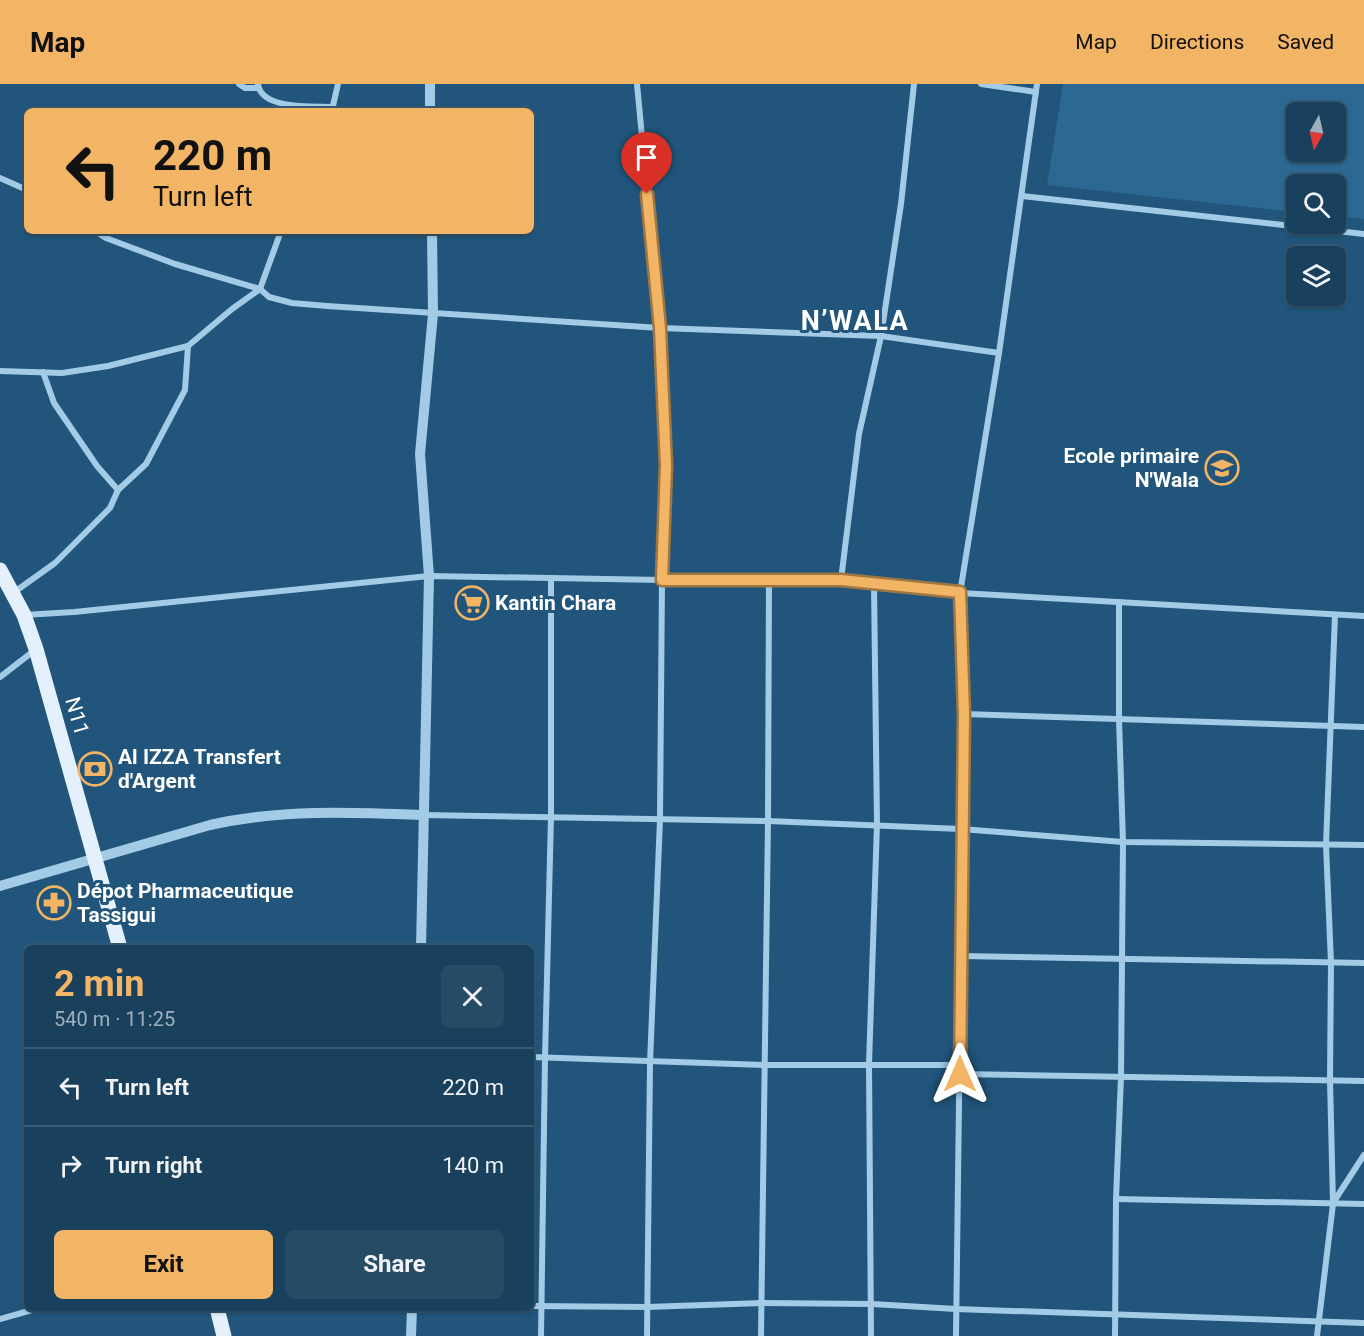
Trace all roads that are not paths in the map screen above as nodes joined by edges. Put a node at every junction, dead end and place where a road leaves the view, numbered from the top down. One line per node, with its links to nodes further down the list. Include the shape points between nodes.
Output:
1 (239, 84): 8 (street, via 245,88)
2 (338, 84): 11 (street)
3 (430, 84): 12 (street)
4 (637, 84): 22 (street)
5 (914, 84): 23 (street)
6 (981, 84): 9 (street)
7 (1037, 84): 9 (street)
8 (258, 86): 10 (street, via 273,102)
9 (1036, 92): 15 (street)
10 (324, 108)
11 (332, 108)
12 (430, 108)
13 (0, 178): 14 (street)
14 (24, 188)
15 (1022, 196): 19 (street); 25 (street)
16 (100, 234): 20 (street, via 175,264)
17 (280, 234): 20 (street)
18 (432, 234): 21 (street)
19 (1364, 234)
20 (260, 289): 21 (street, via 269,297 292,303); 24 (street)
21 (433, 314): 22 (street); 30 (street, via 420,454)
22 (660, 328): 23 (street); 33 (street, via 666,465)
23 (882, 336): 25 (street); 34 (street, via 859,434)
24 (188, 346): 27 (street, via 108,366); 28 (street, via 185,390 146,464)
25 (999, 353): 36 (street)
26 (0, 370): 27 (street)
27 (43, 372): 28 (street, via 54,403)
28 (118, 490): 37 (street, via 110,508 55,563)
29 (0, 570): 37 (main road, N11)
30 (429, 576): 31 (street); 39 (street); 48 (street)
31 (551, 578): 33 (street); 49 (street)
32 (769, 579): 33 (street); 34 (street); 51 (street)
33 (662, 580): 50 (street)
34 (841, 580): 35 (street)
35 (874, 585): 36 (street); 52 (street)
36 (960, 592): 38 (street); 44 (street)
37 (13, 594): 39 (main road, N11)
38 (1119, 602): 40 (street); 45 (street)
39 (24, 615): 42 (main road, N11)
40 (1335, 615): 41 (street); 46 (street)
41 (1364, 616)
42 (36, 650): 43 (street); 57 (main road, N11)
43 (0, 677)
44 (964, 714): 45 (street); 53 (street)
45 (1119, 719): 46 (street); 54 (street)
46 (1330, 726): 47 (street); 55 (street)
47 (1364, 727)
48 (423, 815): 49 (street); 57 (street, via 303,812 241,818); 60 (street)
49 (551, 816): 50 (street); 66 (street)
50 (660, 819): 51 (street); 67 (street)
51 (768, 820): 52 (street); 69 (street)
52 (876, 824): 53 (street); 68 (street)
53 (961, 829): 54 (street); 61 (street)
54 (1123, 842): 55 (street); 62 (street)
55 (1326, 845): 56 (street); 63 (street)
56 (1364, 845)
57 (96, 859): 58 (street); 59 (main road, N11)
58 (0, 885)
59 (119, 945)
60 (421, 945)
61 (960, 956): 62 (street); 70 (street)
62 (1121, 958): 63 (street); 72 (street)
63 (1331, 963): 64 (street); 73 (street)
64 (1364, 963)
65 (534, 1058): 66 (street)
66 (545, 1058): 67 (street); 82 (street)
67 (650, 1063): 69 (street); 83 (street)
68 (869, 1064): 69 (street); 70 (street); 80 (street)
69 (765, 1065): 79 (street)
70 (960, 1065): 71 (street)
71 (960, 1074): 72 (street); 84 (street)
72 (1121, 1077): 73 (street); 76 (street)
73 (1330, 1080): 74 (street); 77 (street)
74 (1364, 1081)
75 (1364, 1155): 77 (street)
76 (1116, 1199): 77 (street); 88 (street)
77 (1333, 1204): 78 (street); 90 (street)
78 (1364, 1204)
79 (762, 1303): 80 (street); 83 (street); 96 (street)
80 (872, 1304): 84 (street); 97 (street)
81 (534, 1306): 82 (street)
82 (542, 1306): 83 (street); 94 (street)
83 (646, 1307): 95 (street)
84 (956, 1309): 88 (street); 98 (street)
85 (28, 1311): 89 (street)
86 (218, 1311): 92 (main road)
87 (412, 1311): 93 (street)
88 (1115, 1314): 90 (street); 99 (street)
89 (0, 1319)
90 (1319, 1321): 91 (street); 100 (street)
91 (1364, 1323)
92 (224, 1336)
93 (411, 1336)
94 (541, 1336)
95 (647, 1336)
96 (761, 1336)
97 (871, 1336)
98 (956, 1336)
99 (1115, 1336)
100 (1317, 1336)

